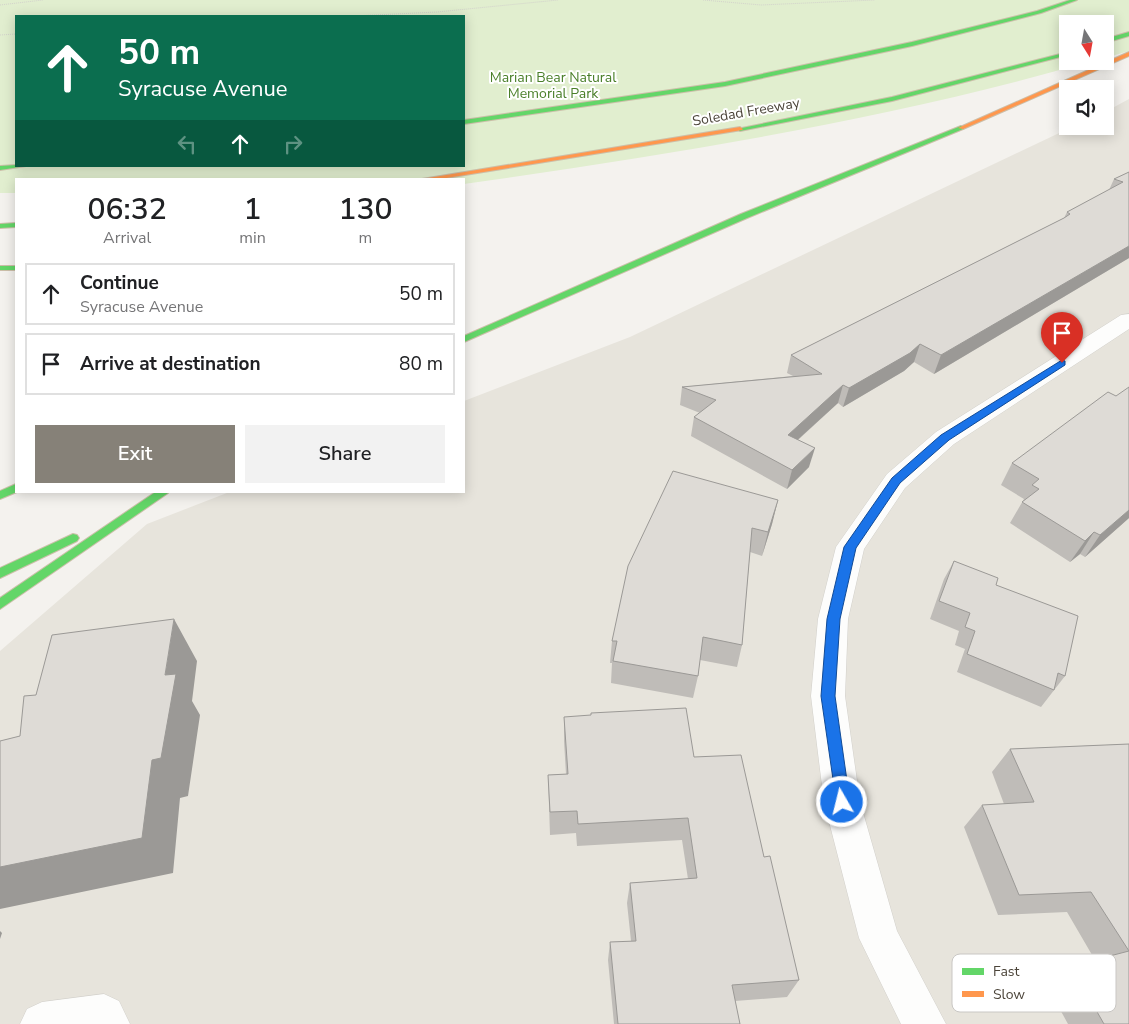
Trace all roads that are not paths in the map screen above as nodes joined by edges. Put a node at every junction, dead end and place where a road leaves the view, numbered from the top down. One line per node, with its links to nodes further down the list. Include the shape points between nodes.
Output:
1 (1075, 0): 6 (highway, Soledad Freeway, via 912,44 725,84)
2 (1129, 34): 3 (highway)
3 (1114, 39)
4 (1129, 54): 15 (highway)
5 (1059, 55): 9 (highway, Soledad Freeway, via 963,82 833,112 649,145)
6 (465, 122)
7 (15, 167): 8 (highway)
8 (0, 168)
9 (432, 178)
10 (15, 224): 11 (highway)
11 (0, 226)
12 (0, 268): 13 (highway)
13 (15, 268)
14 (1129, 320): 24 (street, via 945,438 896,481 850,547 834,619 828,696 842,802 879,938)
15 (465, 338)
16 (15, 488): 19 (highway)
17 (162, 493): 20 (highway)
18 (163, 493): 21 (highway)
19 (0, 495)
20 (0, 574)
21 (0, 604)
22 (42, 1024): 23 (street, via 104,1016)
23 (108, 1024)
24 (924, 1024)

